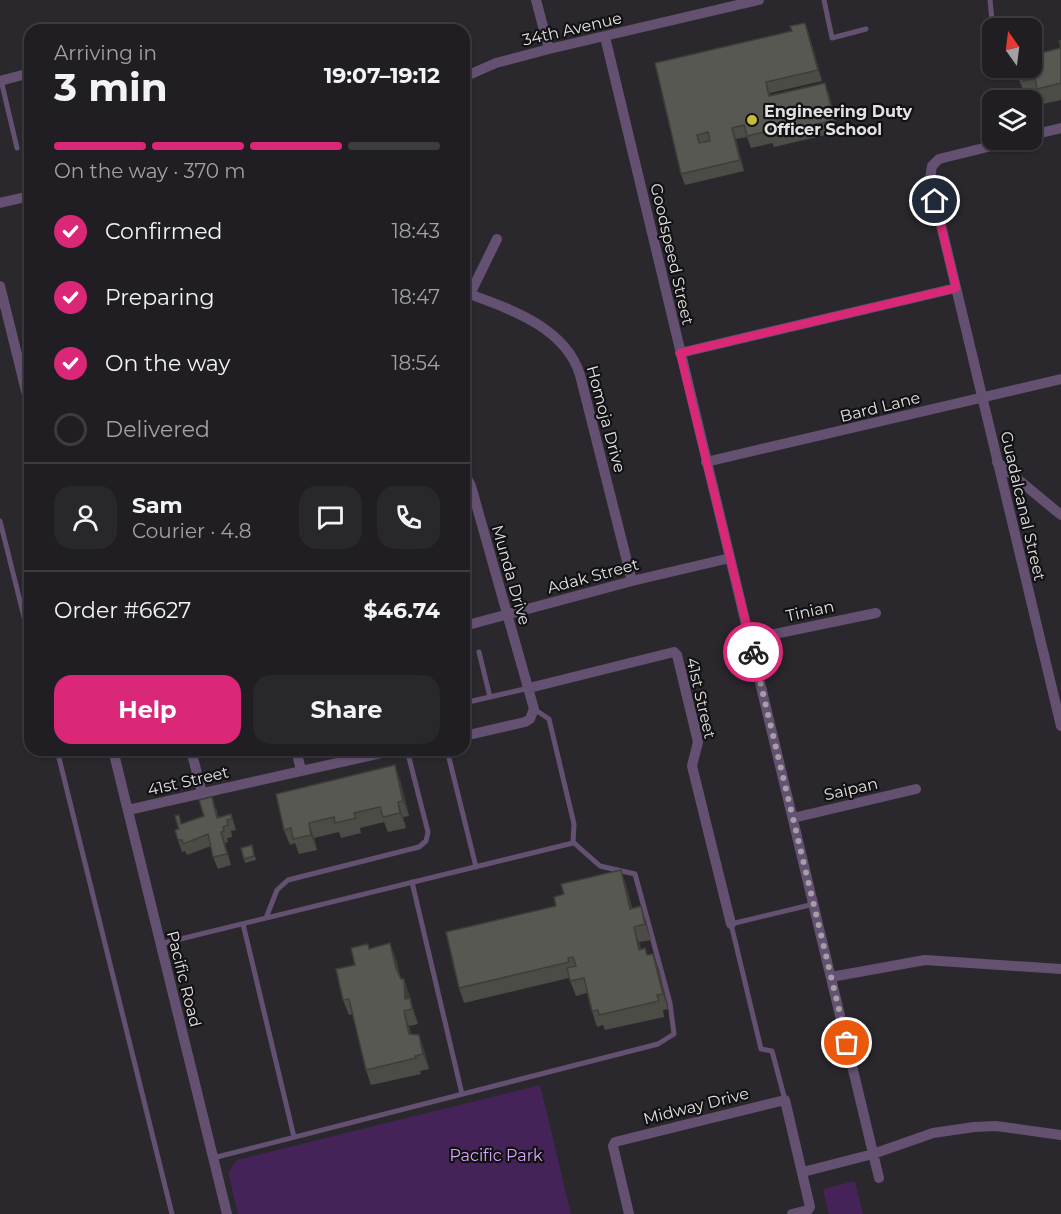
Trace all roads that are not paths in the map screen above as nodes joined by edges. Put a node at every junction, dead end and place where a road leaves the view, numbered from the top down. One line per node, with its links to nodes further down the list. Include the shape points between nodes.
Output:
1 (536, 0): 8 (street)
2 (759, 0): 7 (street, 34th Avenue)
3 (824, 0): 6 (lane, via 832,38)
4 (990, 0): 5 (lane)
5 (991, 18)
6 (866, 29)
7 (605, 37): 8 (street, 34th Avenue); 23 (street, Goodspeed Street)
8 (549, 49): 9 (street, 34th Avenue)
9 (470, 74)
10 (24, 75): 11 (street)
11 (1, 81): 14 (lane)
12 (1061, 128): 13 (street)
13 (1042, 133)
14 (17, 148)
15 (982, 148): 21 (street, Guadalcanal Street, via 939,159 932,166 930,179)
16 (24, 197): 17 (street)
17 (0, 203)
18 (497, 239): 20 (street)
19 (0, 286): 25 (street)
20 (470, 288)
21 (956, 288): 23 (street); 26 (street, Guadalcanal Street)
22 (470, 294): 33 (street, Homoja Drive, via 549,331 571,353 580,375)
23 (680, 353): 27 (street, Goodspeed Street)
24 (1061, 379): 26 (street, Bard Lane)
25 (24, 383)
26 (982, 398): 27 (street, Bard Lane); 28 (street, Guadalcanal Street)
27 (706, 462): 32 (street, Goodspeed Street)
28 (997, 462): 30 (street); 44 (street, Guadalcanal Street)
29 (470, 484): 35 (street, Munda Drive)
30 (1061, 515)
31 (0, 521): 36 (lane)
32 (730, 558): 33 (street, Adak Street); 38 (street, Goodspeed Street)
33 (632, 581): 35 (street, Adak Street)
34 (876, 613): 38 (street, Tinian)
35 (506, 615): 37 (street, Adak Street); 40 (street, Munda Drive)
36 (24, 617)
37 (470, 624)
38 (750, 639): 57 (street, Goodspeed Street)
39 (479, 652): 41 (lane)
40 (529, 688): 41 (lane); 43 (street); 64 (street, 41st Street, via 674,652 677,655 698,742 692,766)
41 (490, 697): 42 (lane)
42 (470, 702)
43 (534, 709): 45 (street, via 525,722); 58 (lane, via 549,719 574,824)
44 (1061, 726)
45 (470, 735)
46 (58, 756): 76 (lane)
47 (114, 756): 56 (street, Pacific Road)
48 (193, 756): 55 (street)
49 (298, 756): 53 (street)
50 (367, 756): 53 (street, 41st Street)
51 (408, 756): 62 (lane, via 428,832 426,841 419,847 288,880 270,903)
52 (448, 756): 59 (lane)
53 (301, 770): 55 (street, 41st Street)
54 (916, 789): 57 (street, Saipan)
55 (202, 793): 56 (street, 41st Street)
56 (128, 810): 65 (street, Pacific Road)
57 (793, 818): 61 (street, Goodspeed Street)
58 (573, 842): 59 (lane); 68 (lane, via 600,866 635,874 670,1003 674,1034 658,1044)
59 (476, 867): 60 (lane)
60 (412, 882): 62 (lane); 68 (lane)
61 (814, 904): 64 (lane); 67 (street, Goodspeed Street)
62 (266, 918): 63 (lane)
63 (243, 924): 65 (lane); 71 (lane)
64 (731, 924): 69 (lane, via 761,1049 772,1051)
65 (160, 944): 73 (street, Pacific Road)
66 (1061, 969): 67 (street, via 925,960)
67 (831, 977): 72 (street, Goodspeed Street)
68 (462, 1094): 71 (lane)
69 (785, 1100): 74 (street); 78 (street, Midway Drive, via 615,1142)
70 (1061, 1135): 72 (street, via 996,1126 974,1127 924,1135)
71 (294, 1137): 73 (lane)
72 (873, 1154): 74 (street); 75 (street, Goodspeed Street)
73 (213, 1158): 77 (street, Pacific Road)
74 (803, 1172): 79 (street, via 810,1207)
75 (879, 1179)
76 (172, 1214)
77 (227, 1214)
78 (629, 1214)
79 (792, 1214)

